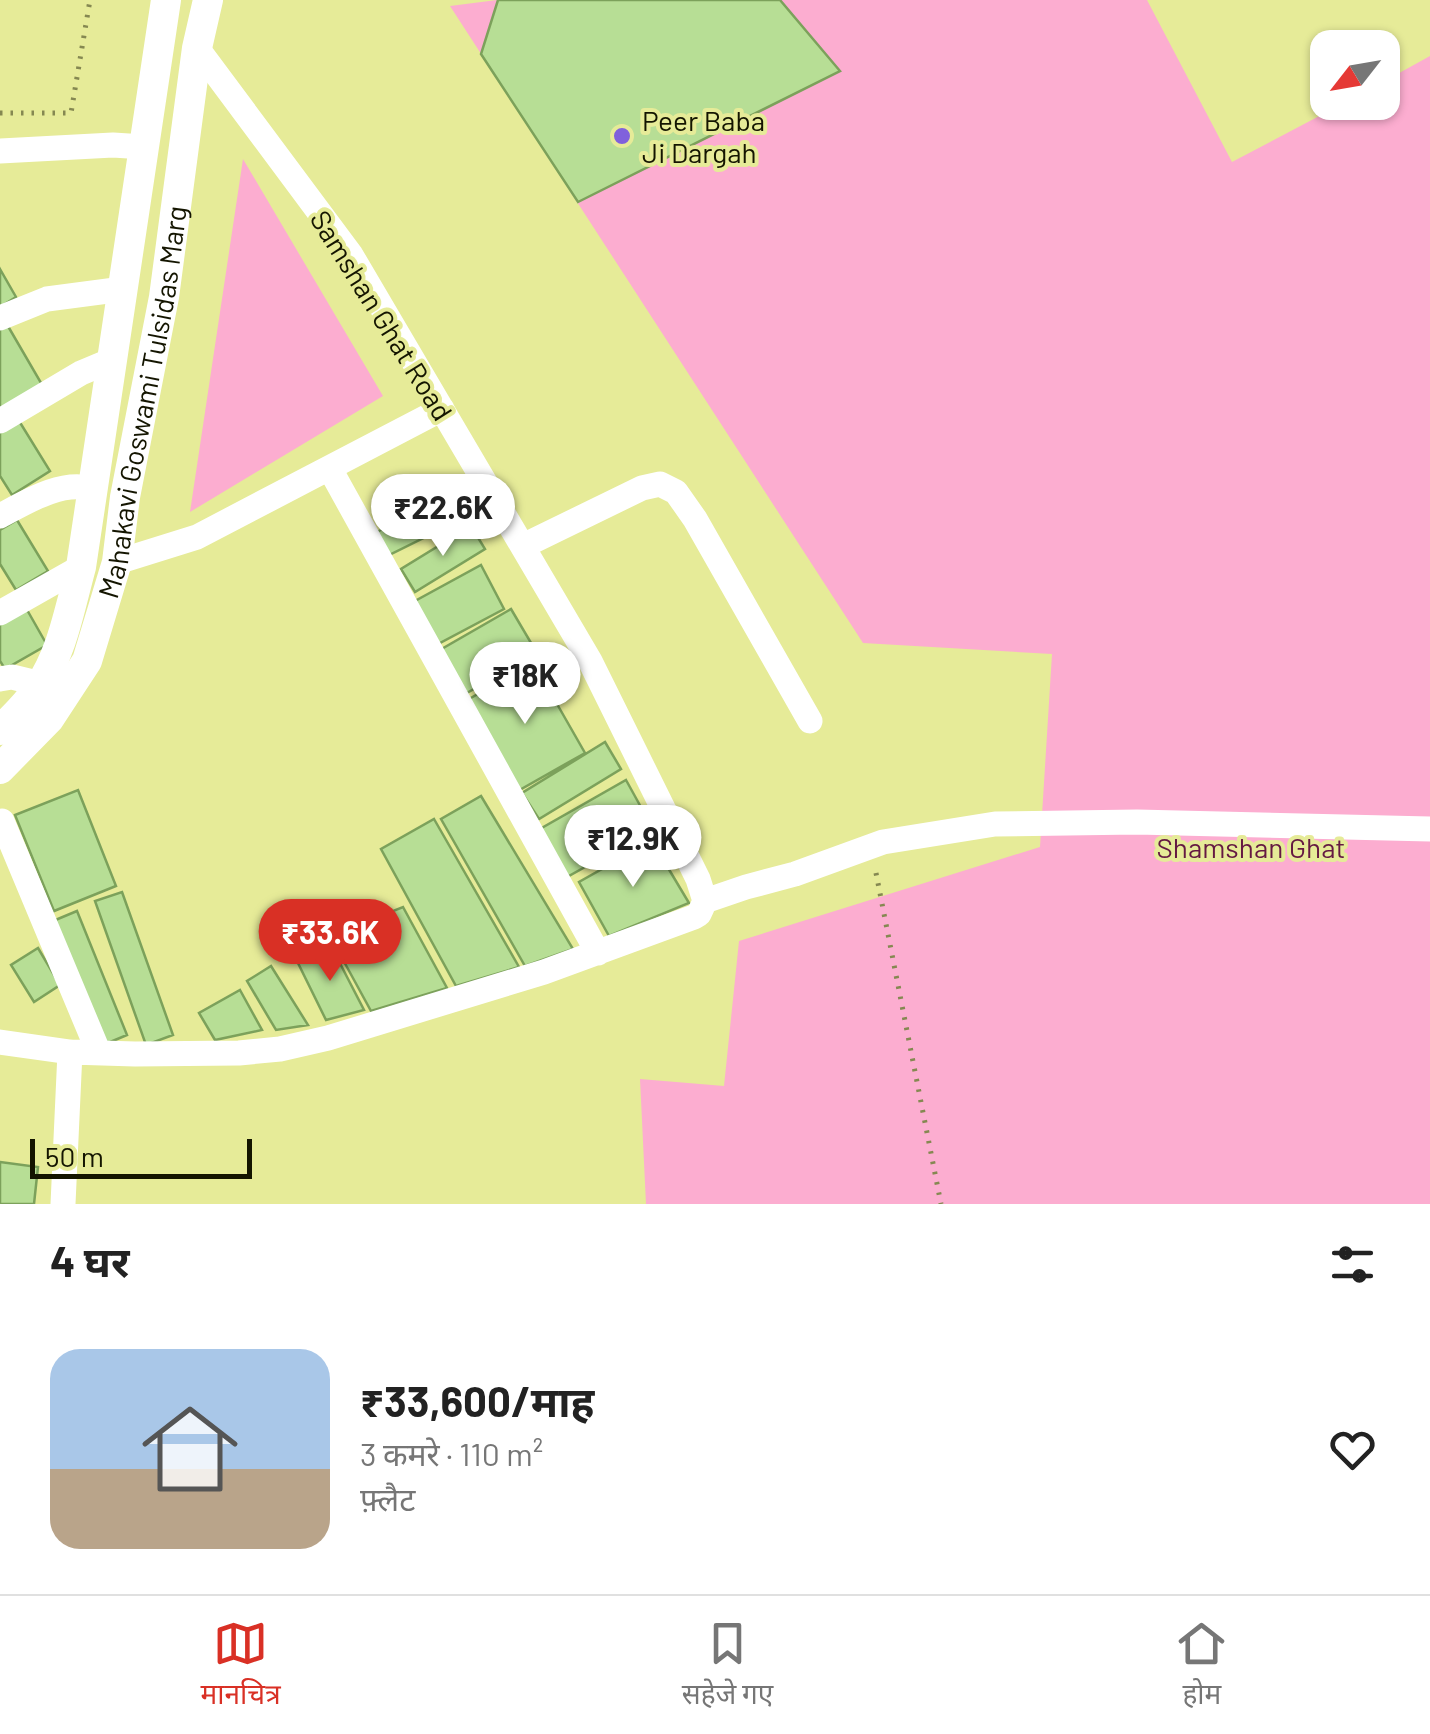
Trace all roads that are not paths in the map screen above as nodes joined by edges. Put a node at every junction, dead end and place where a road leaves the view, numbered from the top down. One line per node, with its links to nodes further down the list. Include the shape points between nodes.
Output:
1 (166, 0): 4 (street, Mahakavi Goswami Tulsidas Marg)
2 (208, 0): 3 (street, Mahakavi Goswami Tulsidas Marg)
3 (197, 48): 9 (street, Samshan Ghat Road, via 351,255); 15 (street, Mahakavi Goswami Tulsidas Marg, via 164,297)
4 (144, 147): 5 (street); 6 (street, Mahakavi Goswami Tulsidas Marg)
5 (0, 151)
6 (122, 289): 7 (street, via 47,298); 8 (street, Mahakavi Goswami Tulsidas Marg)
7 (0, 318)
8 (112, 360): 10 (street); 12 (street, Mahakavi Goswami Tulsidas Marg)
9 (442, 410): 11 (street); 14 (street, Samshan Ghat Road)
10 (0, 421)
11 (330, 468): 15 (street, via 197,538); 26 (street)
12 (93, 490): 13 (street, via 56,490); 16 (street, Mahakavi Goswami Tulsidas Marg)
13 (0, 516)
14 (523, 546): 20 (street, via 642,488 660,484 676,492); 25 (street, Samshan Ghat Road, via 590,661 698,879)
15 (117, 562): 22 (street, Mahakavi Goswami Tulsidas Marg, via 87,661 48,718)
16 (81, 567): 17 (street); 19 (street, Mahakavi Goswami Tulsidas Marg)
17 (0, 613)
18 (0, 679): 19 (street)
19 (41, 684): 21 (street, Mahakavi Goswami Tulsidas Marg)
20 (810, 721)
21 (0, 730)
22 (0, 769)
23 (2, 821): 29 (street)
24 (1430, 829): 25 (street, via 995,824 883,842)
25 (702, 908): 26 (street)
26 (598, 953): 29 (street, via 280,1048)
27 (0, 1042): 28 (street)
28 (70, 1052): 29 (street); 30 (street)
29 (98, 1053)
30 (62, 1204)

